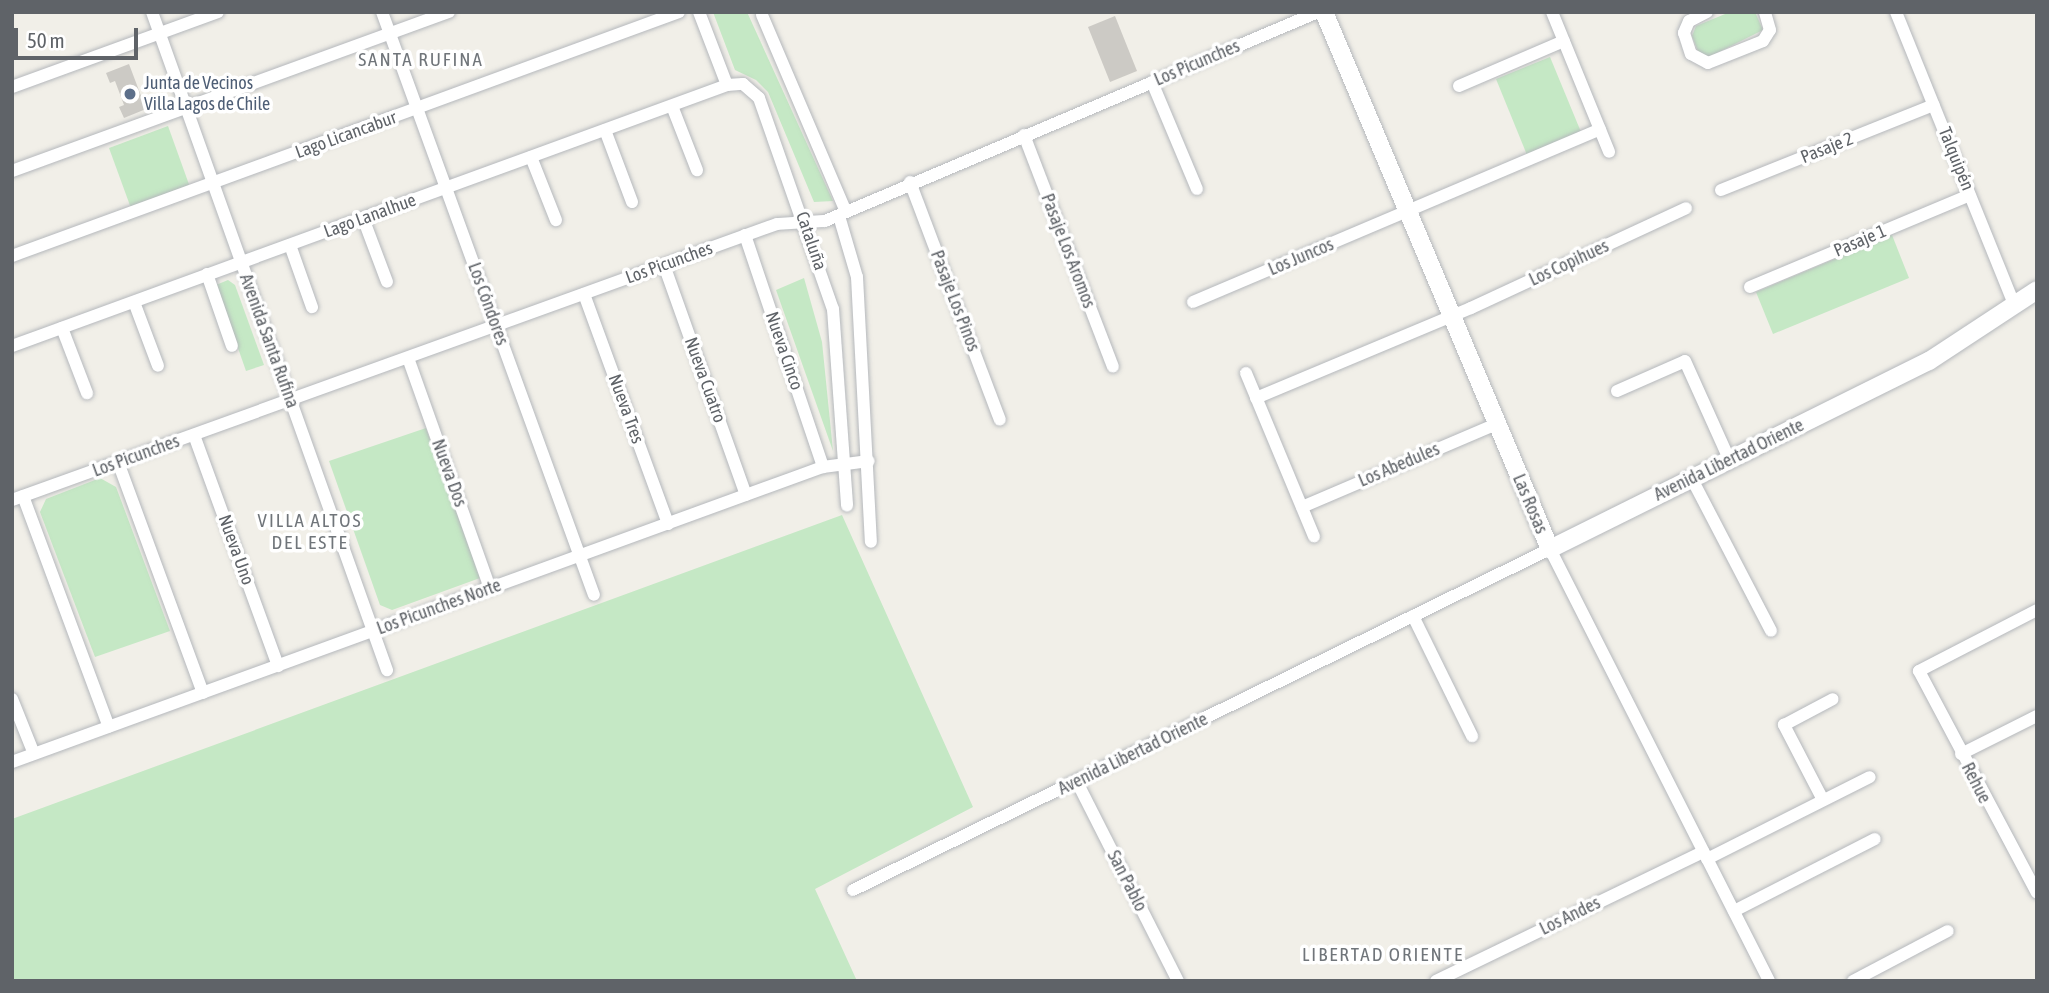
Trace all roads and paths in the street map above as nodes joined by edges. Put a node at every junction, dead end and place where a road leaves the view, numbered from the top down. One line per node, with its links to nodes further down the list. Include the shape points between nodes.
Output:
1 (152, 12): 14 (street, Avenida Santa Rufina)
2 (218, 12): 14 (street)
3 (382, 12): 15 (street, Los Cóndores)
4 (449, 12): 15 (street)
5 (679, 12): 24 (street, Lago Licancabur)
6 (699, 12): 18 (street)
7 (1318, 12): 17 (street, Los Picunches)
8 (1324, 12): 40 (main road, Las Rosas)
9 (1552, 12): 16 (street)
10 (1707, 12): 11 (street, via 1689,21 1684,33 1694,58 1707,63 1763,41 1770,30)
11 (1765, 12)
12 (1896, 12): 21 (street, Talquipén)
13 (762, 15): 41 (street, Cataluña)
14 (160, 33): 20 (street); 23 (street, Avenida Santa Rufina)
15 (390, 34): 23 (street); 24 (street, Los Cóndores)
16 (1564, 41): 19 (street); 25 (street)
17 (1152, 82): 27 (street, Los Picunches); 35 (street)
18 (727, 85): 22 (street, Lago Lanalhue); 44 (street, Cataluña, via 743,84 760,98)
19 (1459, 86)
20 (12, 87)
21 (1934, 105): 36 (street, Pasaje 2); 37 (street, Talquipén)
22 (672, 106): 26 (street, Lago Lanalhue); 30 (street)
23 (186, 108): 31 (street); 33 (street, Avenida Santa Rufina)
24 (417, 110): 33 (street, Lago Licancabur); 34 (street, Los Cóndores)
25 (1600, 129): 28 (street); 40 (street, Los Juncos)
26 (605, 130): 29 (street, Lago Lanalhue); 38 (street)
27 (1024, 135): 32 (street, Los Picunches); 66 (street, Pasaje Los Aromos)
28 (1609, 152)
29 (531, 157): 34 (street, Lago Lanalhue); 43 (street)
30 (696, 170)
31 (12, 171)
32 (910, 182): 41 (street, Los Picunches); 72 (street, Pasaje Los Pinos)
33 (213, 183): 47 (street, Lago Licancabur); 48 (street, Avenida Santa Rufina)
34 (446, 188): 42 (street, Lago Lanalhue); 60 (street, Los Cóndores)
35 (1197, 189)
36 (1721, 190)
37 (1970, 195): 52 (street, Pasaje 1); 57 (street, Talquipén)
38 (632, 202)
39 (1686, 208): 59 (street, Los Copihues)
40 (1407, 211): 56 (street, Los Juncos); 59 (main road, Las Rosas)
41 (842, 213): 44 (street, Los Picunches); 75 (street, Cataluña, via 858,277)
42 (363, 218): 46 (street, Lago Lanalhue); 51 (street)
43 (556, 220)
44 (804, 222): 45 (street, Los Picunches, via 777,224); 78 (street, Cataluña, via 833,309)
45 (745, 235): 49 (street, Los Picunches); 79 (street, Nueva Cinco)
46 (290, 245): 48 (street, Lago Lanalhue); 58 (street)
47 (12, 256)
48 (242, 262): 50 (street, Lago Lanalhue); 71 (street, Avenida Santa Rufina)
49 (664, 265): 54 (street, Los Picunches); 81 (street, Nueva Cuatro)
50 (207, 274): 55 (street, Lago Lanalhue); 63 (street)
51 (387, 282)
52 (1750, 287)
53 (2037, 290): 57 (main road, Avenida Libertad Oriente)
54 (584, 294): 60 (street, Los Picunches); 85 (street, Nueva Tres)
55 (134, 302): 61 (street, Lago Lanalhue); 65 (street)
56 (1193, 302)
57 (2015, 306): 76 (main road, Avenida Libertad Oriente, via 1929,360)
58 (312, 307)
59 (1451, 316): 70 (street, Los Copihues); 73 (main road, Las Rosas)
60 (496, 326): 64 (street, Los Picunches); 89 (street, Los Cóndores)
61 (61, 328): 62 (street, Lago Lanalhue); 69 (street)
62 (12, 346)
63 (232, 346)
64 (408, 358): 71 (street, Los Picunches); 90 (street, Nueva Dos)
65 (159, 366)
66 (1113, 367)
67 (1246, 373): 70 (street)
68 (1617, 391): 76 (street, via 1685,360)
69 (87, 393)
70 (1256, 398): 84 (street)
71 (290, 400): 74 (street, Los Picunches); 94 (street, Avenida Santa Rufina)
72 (1000, 420)
73 (1497, 424): 84 (street, Los Abedules); 88 (main road, Las Rosas)
74 (194, 435): 77 (street, Los Picunches); 96 (street, Nueva Uno)
75 (869, 461): 78 (street, Los Picunches Norte); 87 (street, Cataluña)
76 (1730, 461): 80 (main road, Avenida Libertad Oriente)
77 (118, 462): 82 (street, Los Picunches); 98 (street)
78 (846, 463): 79 (street, Los Picunches Norte); 83 (street, Cataluña)
79 (823, 467): 81 (street, Los Picunches Norte)
80 (1692, 479): 88 (main road, Avenida Libertad Oriente); 95 (street)
81 (746, 495): 85 (street, Los Picunches Norte)
82 (18, 498): 102 (street)
83 (847, 506)
84 (1302, 507): 86 (street)
85 (668, 524): 89 (street, Los Picunches Norte)
86 (1314, 536)
87 (871, 542)
88 (1549, 549): 93 (street, Avenida Libertad Oriente); 111 (street, Las Rosas)
89 (580, 556): 90 (street, Los Picunches Norte); 91 (street, Los Cóndores)
90 (490, 588): 94 (street, Los Picunches Norte)
91 (594, 595)
92 (2037, 610): 105 (street, Rehue, via 1919,671)
93 (1413, 616): 103 (street); 108 (street, Avenida Libertad Oriente)
94 (373, 631): 96 (street, Los Picunches Norte); 97 (street, Avenida Santa Rufina)
95 (1771, 631)
96 (278, 666): 98 (street, Los Picunches Norte)
97 (387, 670)
98 (203, 693): 102 (street, Los Picunches Norte)
99 (12, 699): 104 (street)
100 (1833, 699): 109 (street, via 1784,725)
101 (2037, 716): 105 (street)
102 (109, 727): 104 (street, Los Picunches Norte)
103 (1472, 736)
104 (34, 754): 106 (street, Los Picunches Norte)
105 (1961, 754): 112 (street, Rehue)
106 (12, 762)
107 (1870, 778): 109 (street, Los Andes)
108 (1077, 782): 113 (street, Avenida Libertad Oriente); 117 (street, San Pablo)
109 (1823, 800): 111 (street, Los Andes)
110 (1875, 838): 115 (street)
111 (1705, 856): 115 (street, Las Rosas); 118 (street, Los Andes)
112 (2033, 877): 114 (street, Rehue)
113 (853, 890)
114 (2037, 893)
115 (1734, 911): 119 (street, Las Rosas)
116 (1948, 931): 120 (street)
117 (1178, 981)
118 (1436, 981)
119 (1769, 981)
120 (1853, 981)

